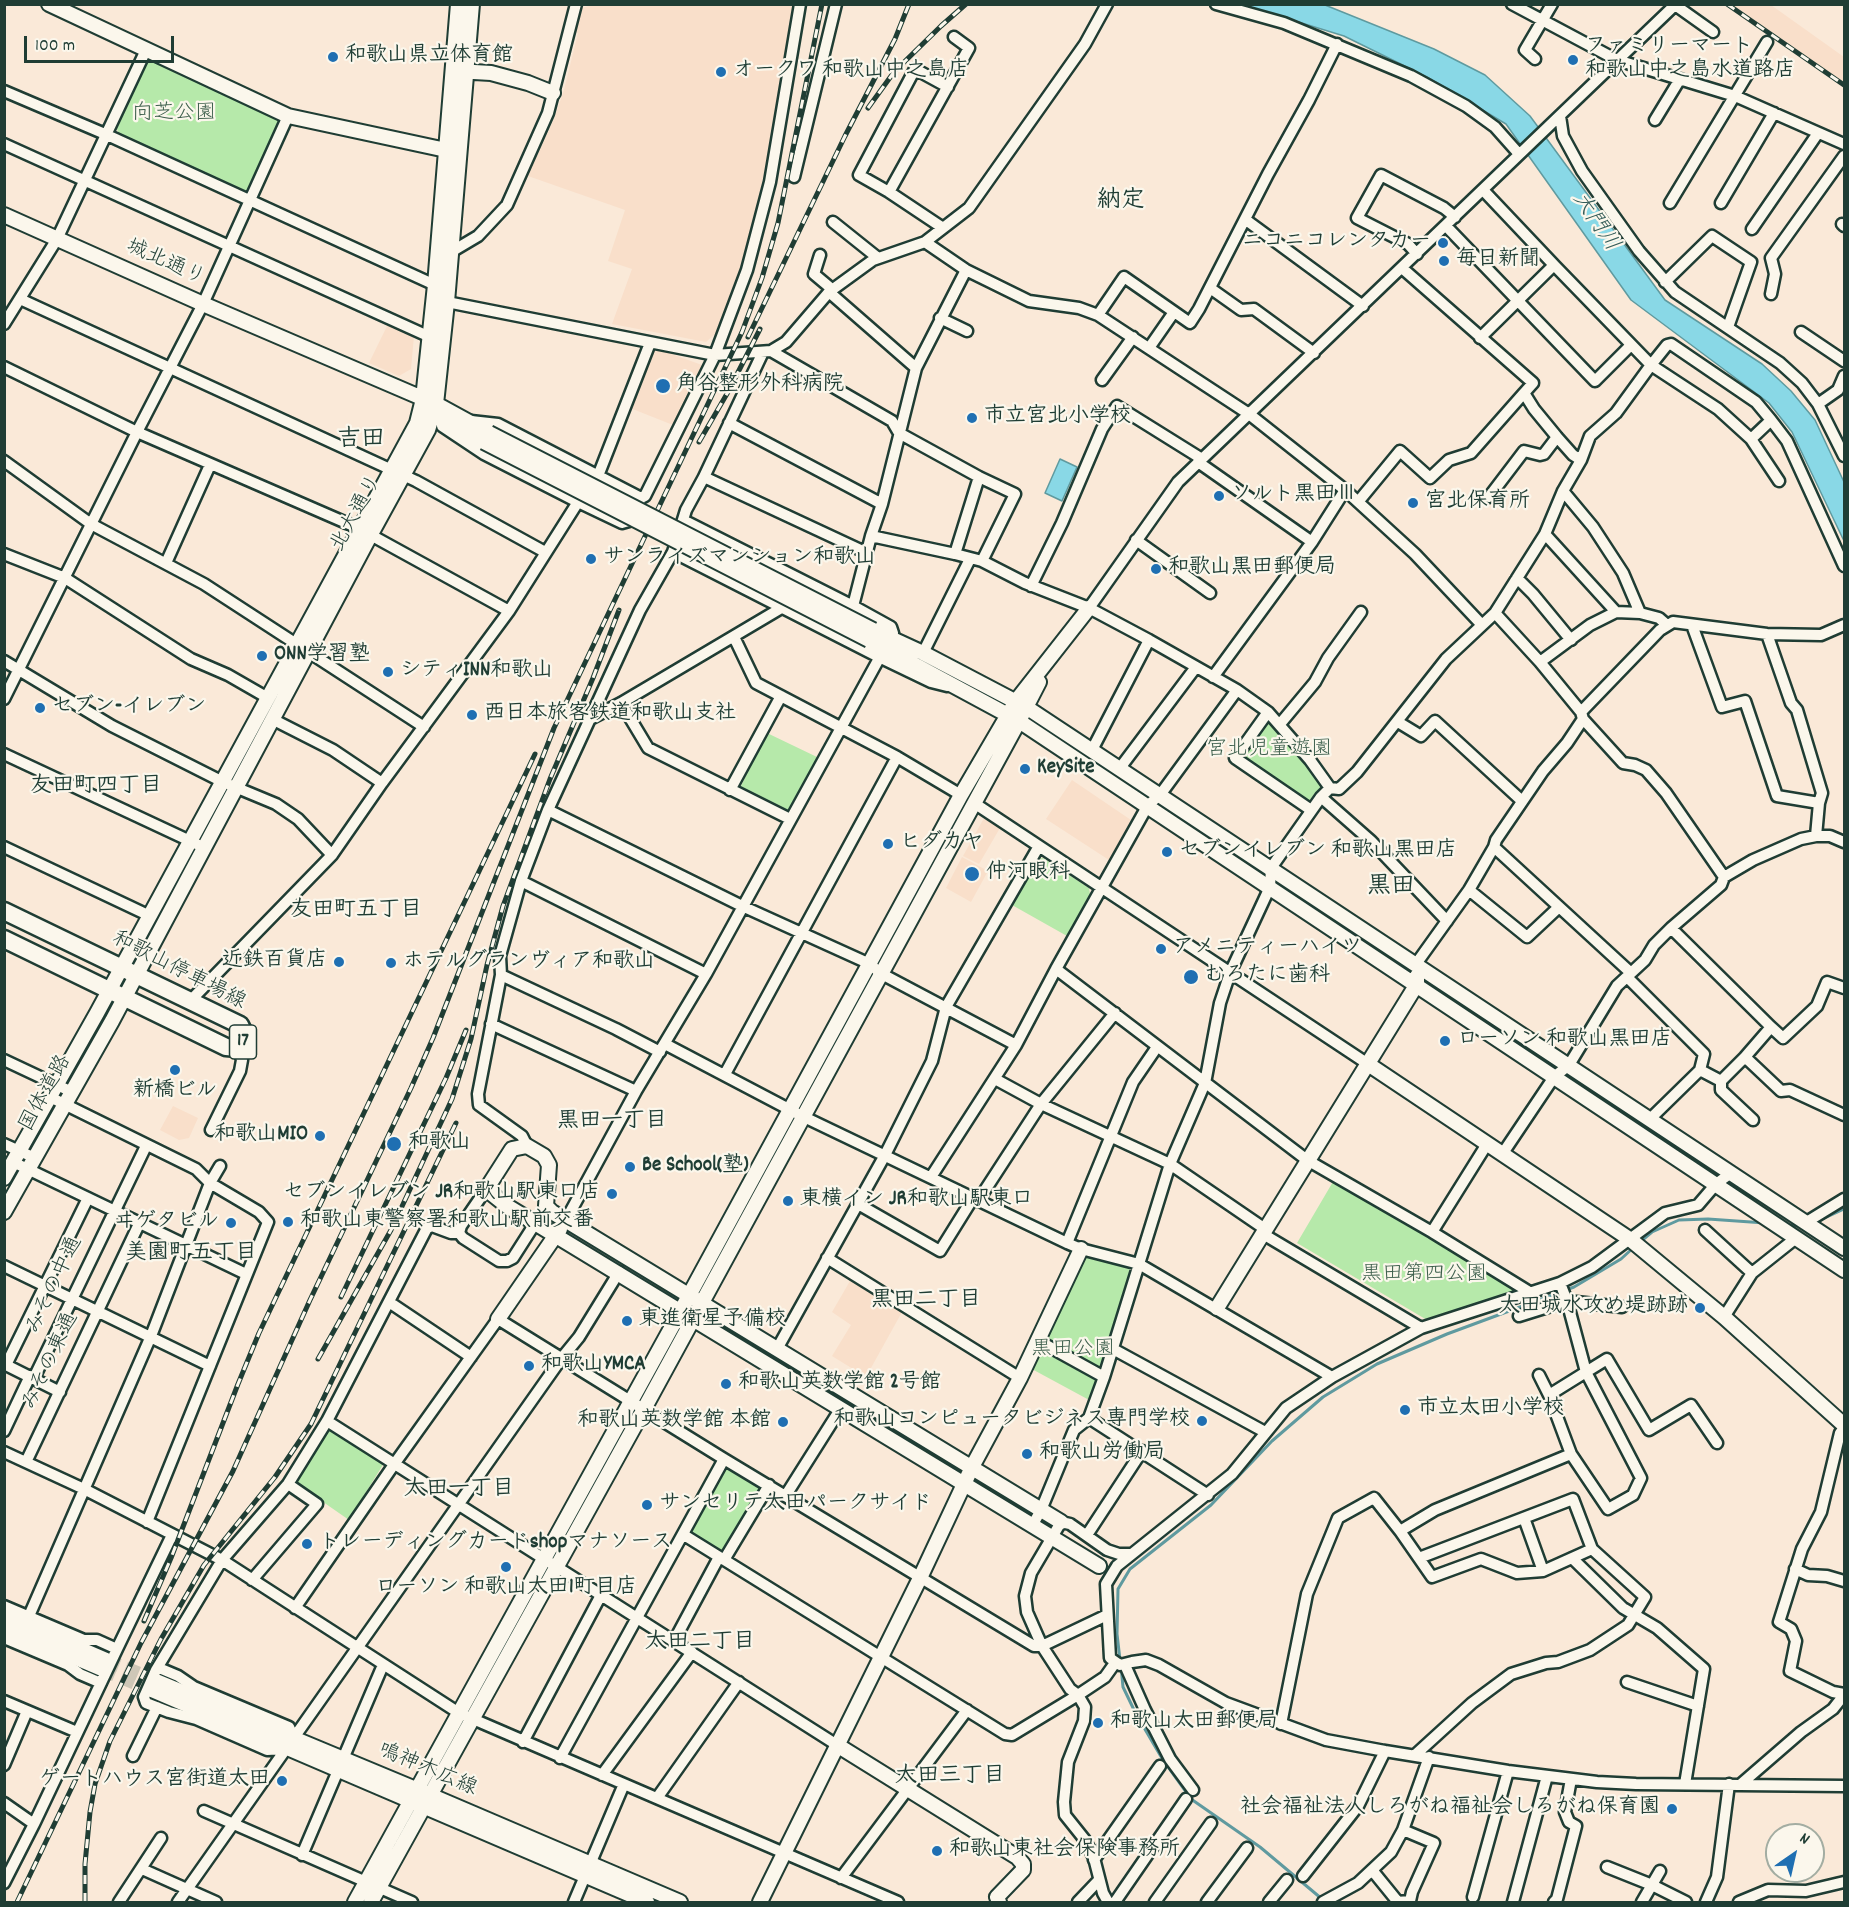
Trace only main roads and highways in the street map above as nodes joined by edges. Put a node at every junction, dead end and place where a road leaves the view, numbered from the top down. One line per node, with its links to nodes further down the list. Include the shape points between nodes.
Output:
1 (4, 911): 2 (main road, 和歌山停車場線 / 17, via 240,1025 244,1040 238,1048 226,1047)
2 (4, 939)

